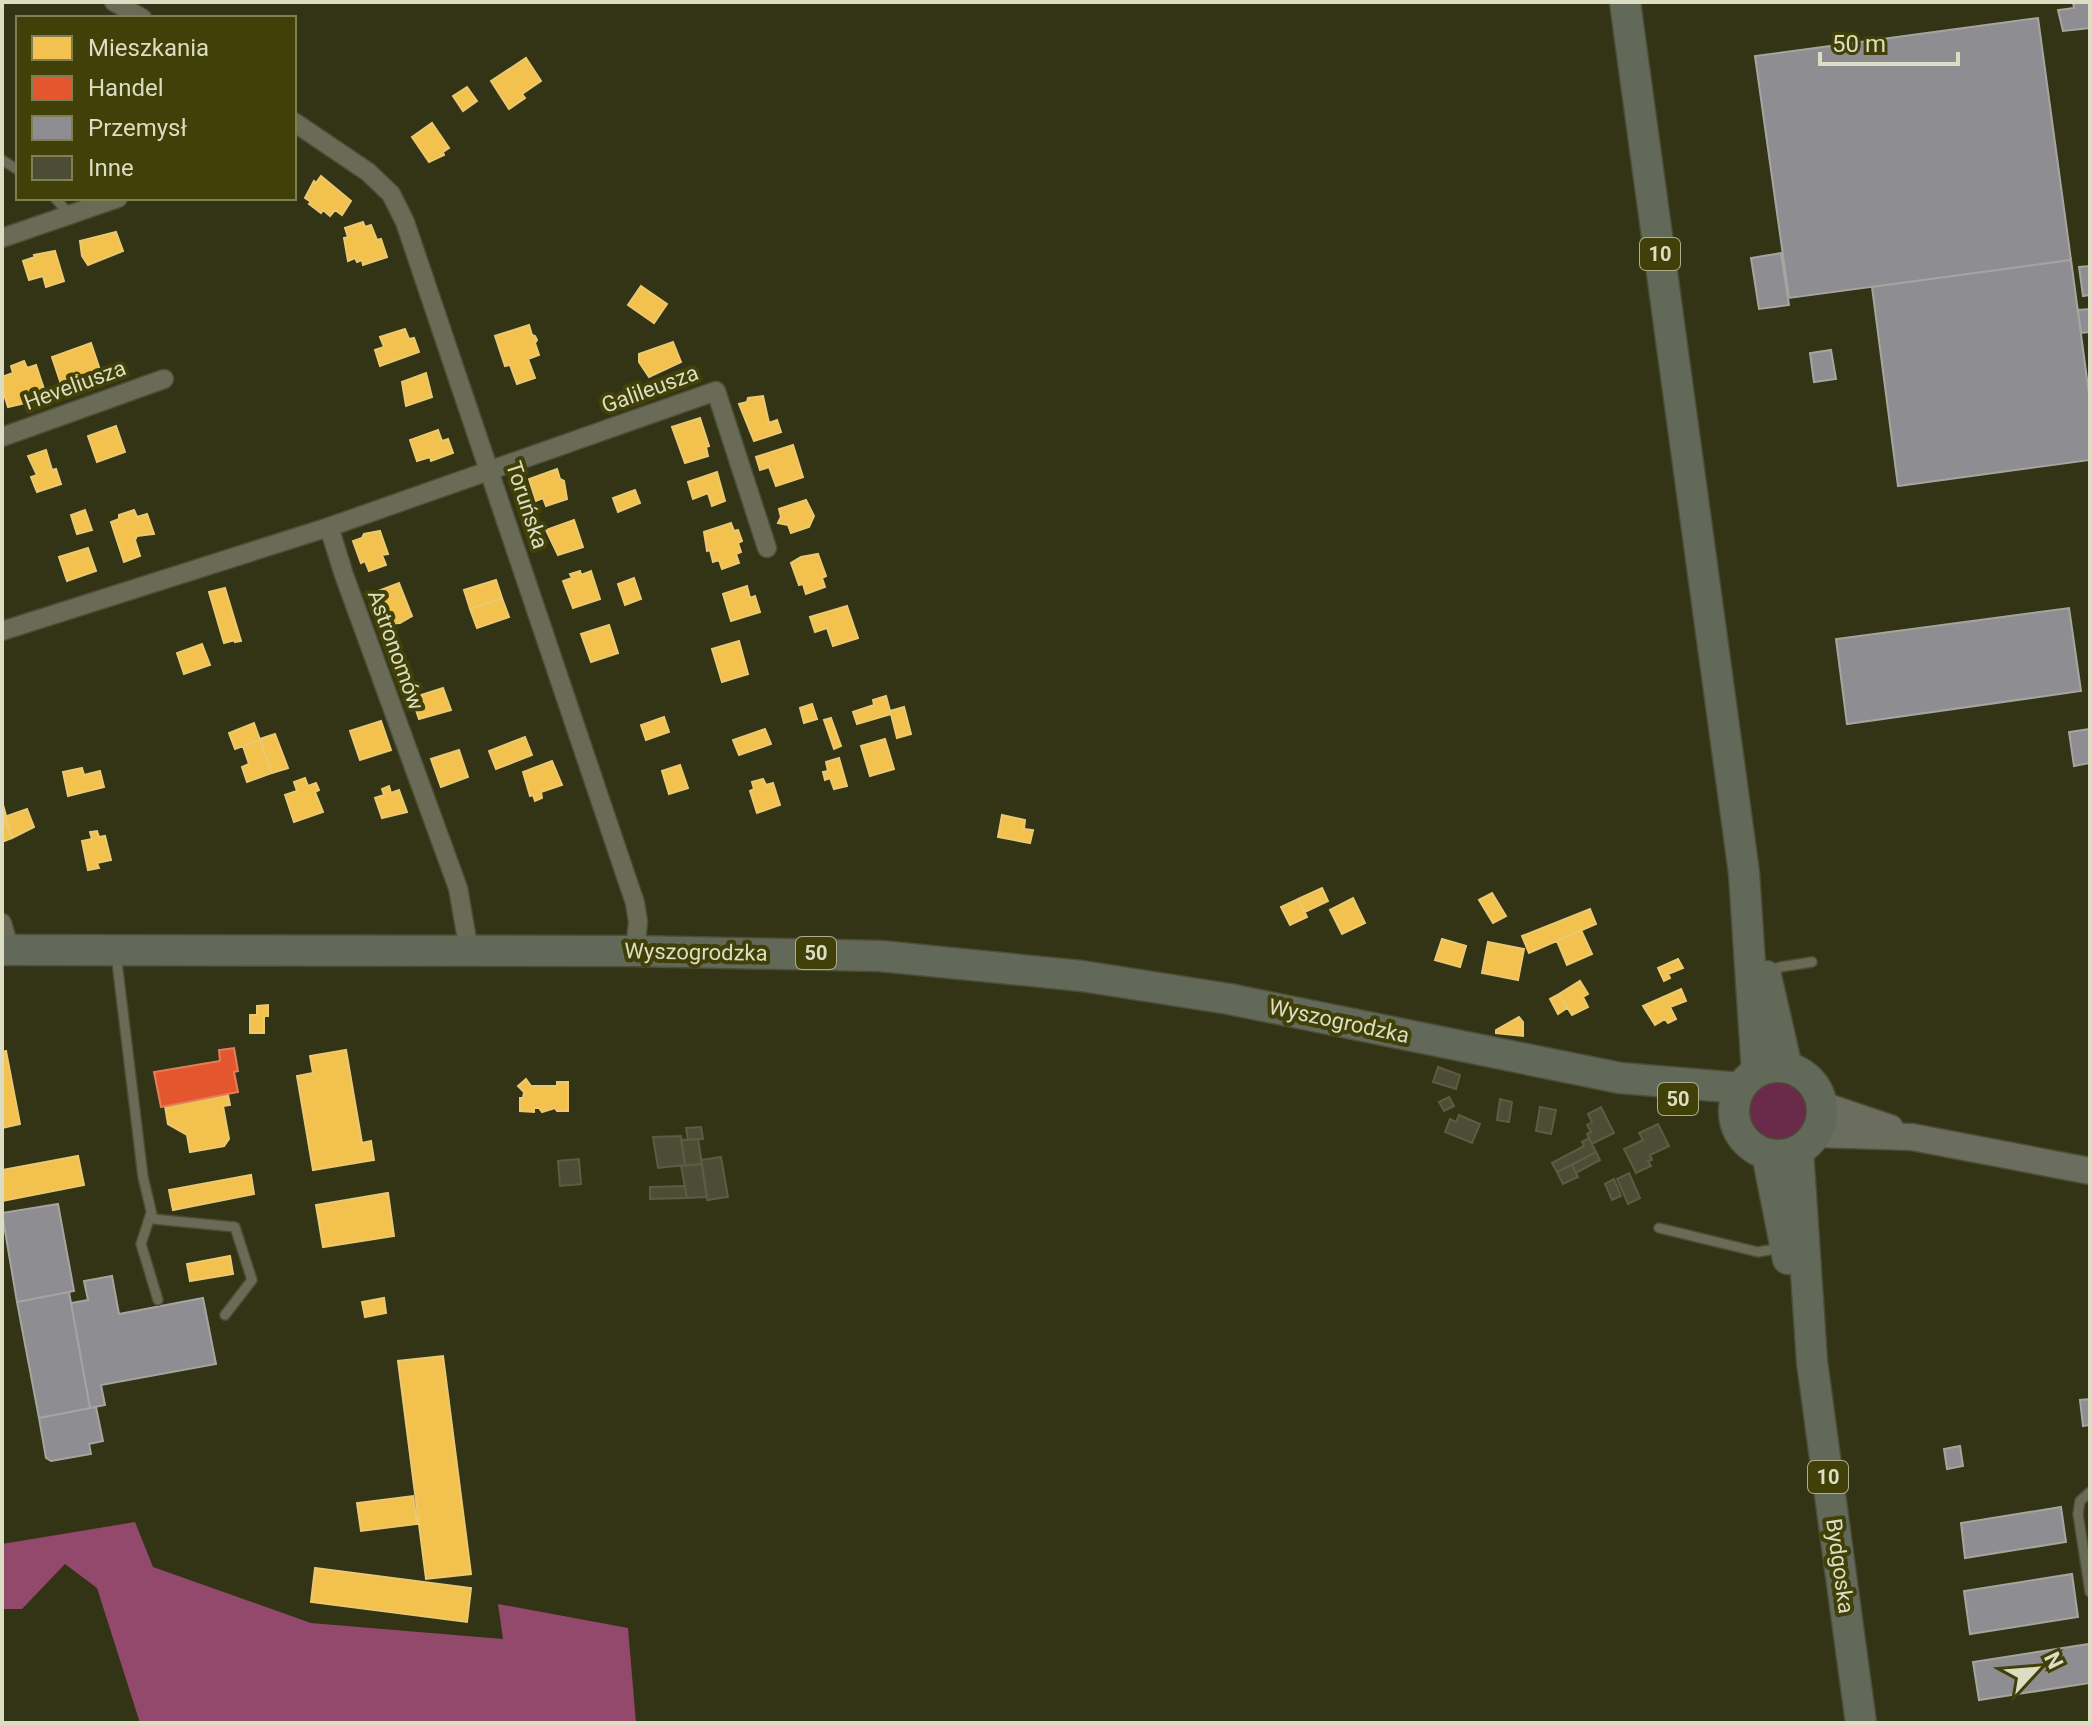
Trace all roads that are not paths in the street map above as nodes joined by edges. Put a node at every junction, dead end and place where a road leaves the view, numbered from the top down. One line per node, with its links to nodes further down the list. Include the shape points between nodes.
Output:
1 (114, 2): 3 (street)
2 (1625, 2): 20 (main road, 10)
3 (138, 16)
4 (296, 123): 11 (street, Toruńska, via 391,194)
5 (57, 200): 7 (lane)
6 (112, 200): 7 (street)
7 (70, 215): 8 (street)
8 (2, 238)
9 (164, 379): 10 (street, Heveliusza)
10 (2, 437)
11 (491, 471): 12 (street); 13 (street, Galileusza, via 716,391); 18 (street, Toruńska, via 635,903)
12 (329, 527): 14 (street); 17 (street, Astronomów, via 458,888)
13 (767, 548)
14 (2, 631)
15 (5, 941): 16 (main road, Wyszogrodzka / 50)
16 (115, 951): 17 (main road, Wyszogrodzka / 50); 28 (lane)
17 (469, 951): 18 (main road, Wyszogrodzka / 50)
18 (635, 951): 22 (main road, Wyszogrodzka / 50, via 880,956 1082,976 1229,999)
19 (1812, 962): 20 (lane, via 1780,967)
20 (1758, 978): 21 (main road, 10); 23 (main road, 10)
21 (1787, 1068): 23 (main road, via 1772,1067); 25 (main road, via 1810,1079 1817,1089)
22 (1620, 1078): 23 (main road, Wyszogrodzka / 50); 24 (main road, Wyszogrodzka / 50)
23 (1749, 1080): 24 (main road, 10, via 1734,1107)
24 (1735, 1121): 26 (main road, via 1749,1144)
25 (1812, 1130): 26 (main road, via 1781,1156); 27 (main road, via 1912,1137); 30 (main road, Bydgoska / 10)
26 (1767, 1154): 30 (main road, Bydgoska / 10)
27 (2090, 1171)
28 (151, 1213): 31 (lane, via 141,1244); 32 (lane, via 153,1219 235,1227 252,1280)
29 (1659, 1228): 30 (lane, via 1758,1252 1776,1250)
30 (1794, 1238): 35 (main road, Bydgoska / 10)
31 (158, 1300)
32 (225, 1315)
33 (2090, 1492): 34 (lane, via 2080,1501 2078,1514)
34 (2090, 1592)
35 (1861, 1723)

